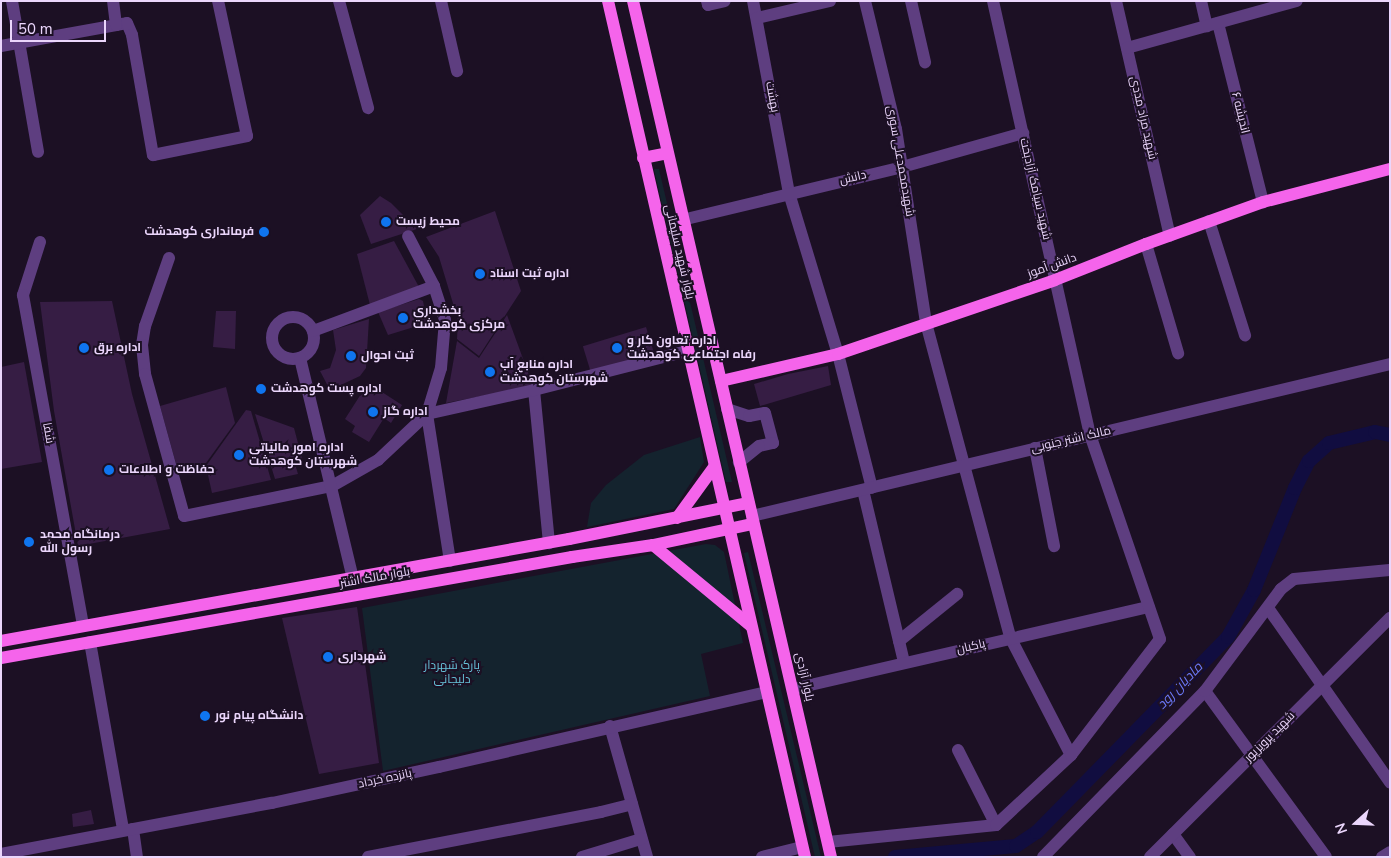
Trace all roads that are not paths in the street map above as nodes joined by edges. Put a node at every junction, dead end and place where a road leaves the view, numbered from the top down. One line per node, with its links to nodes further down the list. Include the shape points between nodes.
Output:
1 (12, 1): 22 (street)
2 (113, 1): 21 (street)
3 (218, 1): 21 (street, via 247,136 153,155 132,35 127,23)
4 (340, 1): 27 (street)
5 (441, 1): 26 (street)
6 (608, 1): 31 (main road, بلوار شهید سلیمانی)
7 (633, 1): 30 (main road, بلوار شهید سلیمانی)
8 (707, 1): 9 (street, via 708,5)
9 (725, 1)
10 (753, 1): 19 (street, بهشت)
11 (865, 1): 32 (street, شهیدمحمدعلی سوری)
12 (911, 1): 25 (street)
13 (993, 1): 28 (street, شهید سیامک آزادبخت)
14 (1116, 1): 24 (street, شهید مراد مددی)
15 (1201, 1): 20 (street, اندیشه ۶)
16 (1297, 1): 18 (street)
17 (821, 2): 19 (street)
18 (1260, 6): 20 (street)
19 (757, 18): 34 (street, بهشت)
20 (1213, 24): 24 (street); 35 (street, اندیشه ۶)
21 (116, 25): 22 (street)
22 (18, 43): 23 (street); 29 (street)
23 (1, 46)
24 (1127, 48): 39 (street, شهید مراد مددی)
25 (925, 62)
26 (457, 71)
27 (368, 108)
28 (1023, 133): 32 (street, دانش); 43 (street, شهید سیامک آزادبخت)
29 (38, 152)
30 (668, 153): 31 (main road); 36 (main road, بلوار شهید سلیمانی)
31 (643, 158): 48 (main road, بلوار شهید سلیمانی)
32 (902, 167): 34 (street, دانش); 45 (street, شهیدمحمدعلی سوری)
33 (1390, 169): 35 (main road, دانش آموز)
34 (789, 193): 36 (street, دانش); 50 (street, بهشت)
35 (1262, 202): 37 (main road, دانش آموز)
36 (682, 220): 53 (main road, بلوار شهید سلیمانی)
37 (1209, 221): 39 (main road, دانش آموز); 47 (street)
38 (408, 236): 44 (street)
39 (1170, 236): 41 (main road, دانش آموز)
40 (40, 242): 81 (street, شفا, via 23,295)
41 (1146, 244): 43 (main road, دانش آموز); 49 (street)
42 (169, 258): 62 (street, via 145,326 142,345 145,374 184,516)
43 (1055, 280): 45 (main road, دانش آموز); 57 (street, شهید سیامک آزادبخت)
44 (434, 286): 46 (street); 56 (street, via 445,320 444,341 441,368)
45 (926, 323): 50 (main road, دانش آموز); 60 (street, شهیدمحمدعلی سوری)
46 (313, 331): 51 (street, via 310,350); 51 (street, via 306,321 293,317 276,326 272,339 277,351 288,358)
47 (1245, 335)
48 (687, 351): 54 (street); 61 (main road, بلوار شهید سلیمانی)
49 (1178, 353)
50 (838, 354): 53 (main road, دانش آموز); 63 (street, بهشت)
51 (300, 358): 62 (street)
52 (1390, 364): 57 (street, مالک اشتر جنوبی)
53 (721, 381): 55 (main road, بلوار شهید سلیمانی)
54 (534, 390): 56 (street); 70 (street)
55 (727, 409): 59 (main road, بلوار شهید سلیمانی); 59 (street, via 749,416 765,413 772,443 759,446)
56 (426, 414): 62 (street, via 378,460); 74 (street)
57 (1090, 435): 58 (street, مالک اشتر جنوبی); 78 (street, شهید سیامک آزادبخت)
58 (1035, 448): 60 (street, مالک اشتر جنوبی); 72 (street)
59 (739, 462): 64 (main road, بلوار شهید سلیمانی)
60 (964, 465): 63 (street, مالک اشتر جنوبی); 84 (street, شهیدمحمدعلی سوری)
61 (714, 467): 65 (main road, بلوار شهید سلیمانی); 66 (main road)
62 (332, 486): 76 (street)
63 (867, 489): 67 (street, مالک اشتر جنوبی); 86 (street, بهشت)
64 (748, 503): 65 (main road, بلوار مالک اشتر); 67 (main road, بلوار آزادی)
65 (725, 508): 66 (main road, بلوار مالک اشتر); 68 (main road)
66 (677, 518): 69 (main road, بلوار مالک اشتر)
67 (752, 520): 68 (main road, بلوار مالک اشتر); 94 (main road, بلوار آزادی)
68 (730, 528): 71 (main road, بلوار مالک اشتر); 82 (main road)
69 (569, 539): 70 (main road, بلوار مالک اشتر); 73 (main road)
70 (549, 543): 74 (main road, بلوار مالک اشتر)
71 (652, 546): 73 (main road, بلوار مالک اشتر); 82 (main road)
72 (1054, 546)
73 (572, 557): 87 (main road, بلوار مالک اشتر)
74 (450, 561): 76 (main road, بلوار مالک اشتر)
75 (1390, 570): 79 (street, via 1294,579 1281,589)
76 (353, 579): 81 (main road, بلوار مالک اشتر)
77 (957, 594): 86 (street)
78 (1149, 607): 84 (street, پاکبان); 99 (street, شهید سیامک آزادبخت, via 1160,639)
79 (1268, 608): 93 (street); 95 (street)
80 (1390, 618): 93 (street, شهید پرویزپور)
81 (83, 626): 83 (main road, بلوار مالک اشتر)
82 (750, 626): 96 (main road)
83 (42, 634): 85 (main road, بلوار مالک اشتر); 88 (main road, via 36,637 35,644)
84 (1010, 638): 91 (street, پاکبان); 99 (street, شهیدمحمدعلی سوری)
85 (5, 639)
86 (899, 641): 91 (street, بهشت)
87 (90, 642): 88 (main road, بلوار مالک اشتر); 104 (street)
88 (44, 650): 89 (main road, بلوار مالک اشتر)
89 (18, 655): 90 (main road, بلوار مالک اشتر); 92 (main road)
90 (1, 658)
91 (904, 662): 94 (street, پاکبان)
92 (1, 665)
93 (1322, 685): 100 (street, شهید پرویزپور); 101 (street)
94 (793, 689): 107 (main road, بلوار آزادی)
95 (1206, 691): 100 (street); 118 (street)
96 (767, 692): 97 (street, پانزده خرداد); 108 (main road)
97 (610, 726): 102 (street); 104 (street, پانزده خرداد, via 429,769)
98 (958, 750): 103 (street)
99 (1071, 755): 103 (street)
100 (1252, 755): 105 (street, شهید پرویزپور); 121 (street)
101 (1390, 782)
102 (632, 804): 106 (street); 111 (street)
103 (996, 825): 107 (street)
104 (128, 830): 110 (street, پانزده خرداد); 112 (street)
105 (1173, 834): 119 (street, شهید پرویزپور); 120 (street)
106 (641, 839): 114 (street); 115 (street)
107 (828, 842): 117 (main road, بلوار آزادی)
108 (804, 852): 116 (street)
109 (1390, 852): 122 (street)
110 (1, 854)
111 (390, 855): 113 (street)
112 (137, 857)
113 (368, 857)
114 (582, 857)
115 (647, 857)
116 (762, 857)
117 (831, 857)
118 (1044, 857)
119 (1150, 857)
120 (1190, 857)
121 (1326, 857)
122 (1382, 857)

